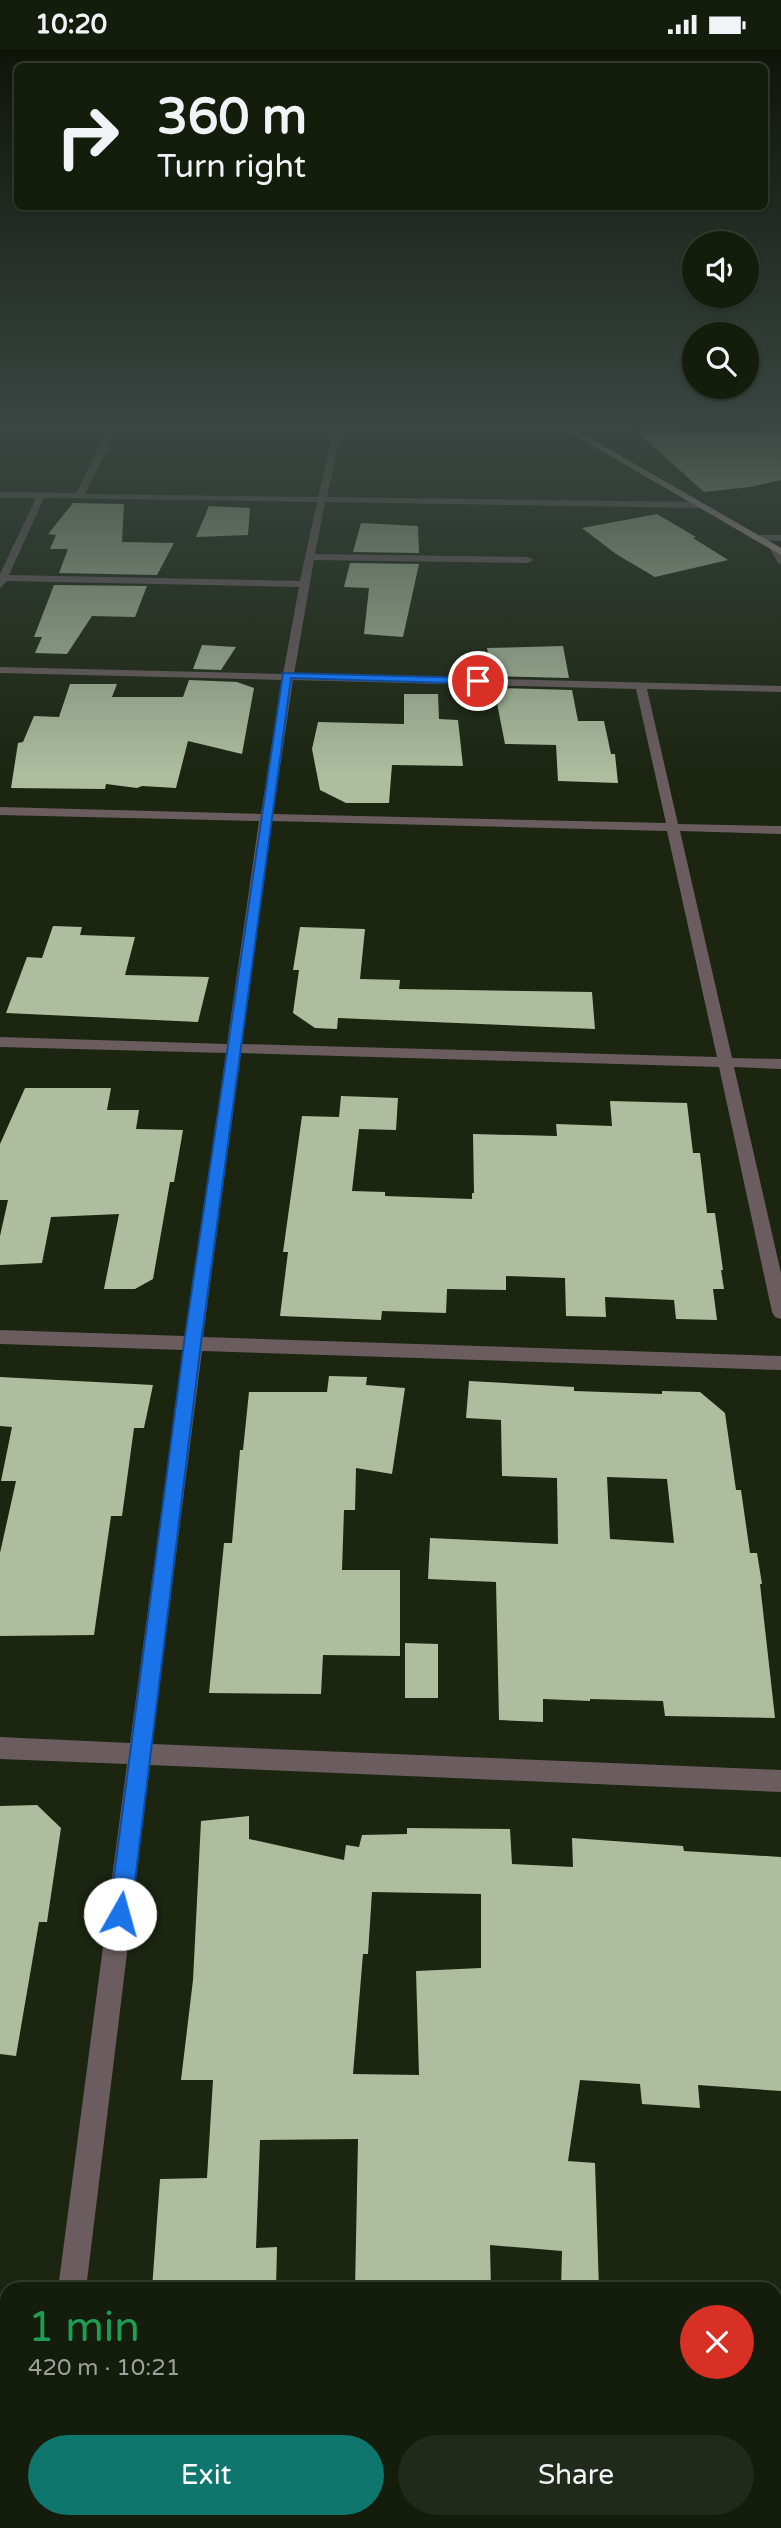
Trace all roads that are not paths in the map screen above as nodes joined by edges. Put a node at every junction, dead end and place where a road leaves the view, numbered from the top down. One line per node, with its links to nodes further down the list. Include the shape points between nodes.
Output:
1 (19, 544): 7 (street)
2 (312, 544): 4 (street)
3 (778, 550): 6 (street)
4 (310, 557): 5 (street); 8 (street)
5 (528, 560)
6 (781, 561)
7 (2, 582): 8 (street)
8 (304, 584): 10 (street)
9 (0, 670): 10 (street)
10 (287, 675): 11 (street); 14 (street)
11 (641, 686): 12 (street); 15 (street)
12 (781, 689)
13 (0, 811): 14 (street)
14 (267, 817): 15 (street); 18 (street)
15 (673, 827): 16 (street); 19 (street)
16 (781, 830)
17 (0, 1042): 18 (street)
18 (234, 1049): 19 (street); 23 (street)
19 (725, 1063): 20 (street); 21 (street)
20 (781, 1064)
21 (781, 1312)
22 (0, 1336): 23 (street)
23 (192, 1343): 24 (street); 26 (street)
24 (781, 1363)
25 (0, 1748): 26 (street)
26 (140, 1754): 27 (street); 28 (street)
27 (781, 1781)
28 (73, 2282)

